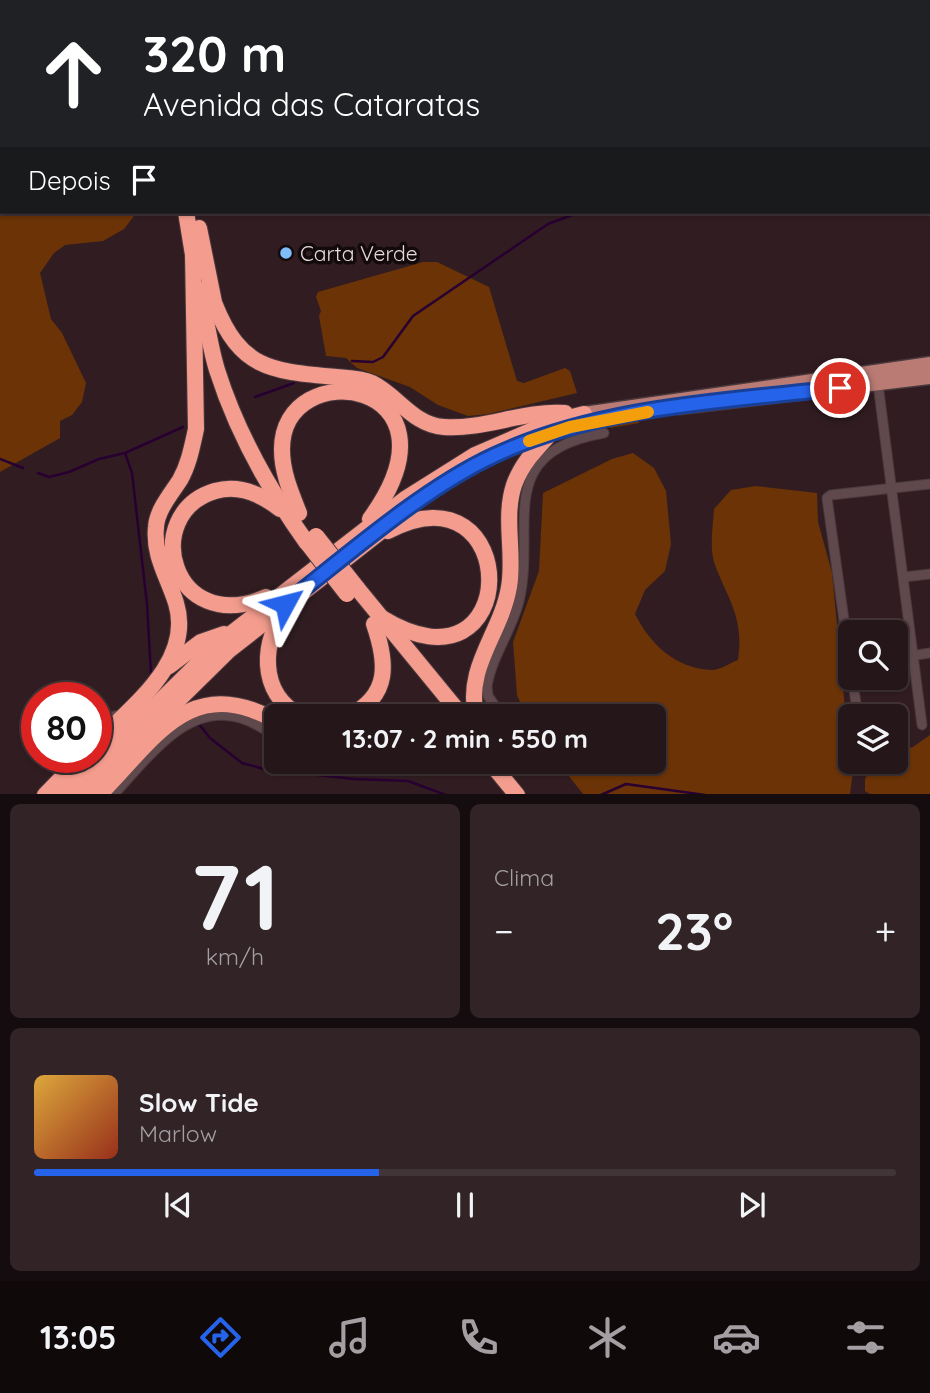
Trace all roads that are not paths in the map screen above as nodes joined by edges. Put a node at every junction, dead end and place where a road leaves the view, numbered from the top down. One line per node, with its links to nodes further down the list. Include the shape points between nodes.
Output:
1 (186, 214): 3 (highway)
2 (196, 214): 4 (highway)
3 (193, 253): 13 (highway, via 223,387 249,449); 25 (highway, via 196,429 191,455 156,524 159,562 180,622 180,640)
4 (215, 304): 8 (highway, via 226,331 258,364 292,374 371,383 434,426 465,426 514,415); 13 (highway, via 226,364 240,403)
5 (930, 363): 8 (main road)
6 (930, 377): 7 (main road)
7 (878, 384): 8 (main road); 12 (street)
8 (584, 419): 9 (highway); 14 (highway, via 549,423 475,455 435,478)
9 (551, 433): 14 (highway, via 457,476); 30 (highway, via 527,459 513,490 509,585 477,668)
10 (604, 433): 31 (street, via 576,438 554,452 534,474 526,493 520,600 487,686)
11 (930, 484): 12 (street)
12 (891, 488): 16 (street); 19 (street, via 827,498)
13 (295, 516): 14 (highway, via 282,449 288,425 315,397 338,390 361,393 392,416 401,452 393,483); 17 (highway, via 256,494 218,490 186,510 173,546 183,582 213,604 250,604); 20 (highway, bridge)
14 (357, 542): 17 (highway); 18 (highway); 20 (highway, via 398,526 437,520 464,528 487,556 491,578 487,599 476,618 458,632 422,637)
15 (930, 574): 16 (street)
16 (904, 577): 23 (street)
17 (288, 588): 21 (highway)
18 (305, 589): 26 (highway, via 285,611 267,657 273,689); 43 (highway, via 228,651)
19 (844, 620)
20 (378, 621): 27 (highway, via 382,677); 28 (highway); 29 (highway)
21 (233, 631): 25 (highway, via 201,642); 42 (highway)
22 (930, 653): 23 (street)
23 (914, 656): 24 (street); 35 (street)
24 (908, 657)
25 (165, 670): 32 (highway)
26 (284, 704)
27 (365, 704)
28 (442, 704)
29 (451, 704)
30 (475, 704)
31 (494, 704)
32 (127, 711): 34 (street); 36 (highway)
33 (264, 714): 44 (highway, via 230,704 189,709)
34 (112, 719)
35 (922, 725)
36 (112, 726)
37 (264, 730): 45 (street, via 239,718 205,717 177,730)
38 (65, 773): 41 (highway)
39 (500, 774): 46 (highway)
40 (509, 774): 47 (highway)
41 (45, 794)
42 (65, 794)
43 (82, 794)
44 (99, 794)
45 (113, 794)
46 (517, 794)
47 (524, 794)

